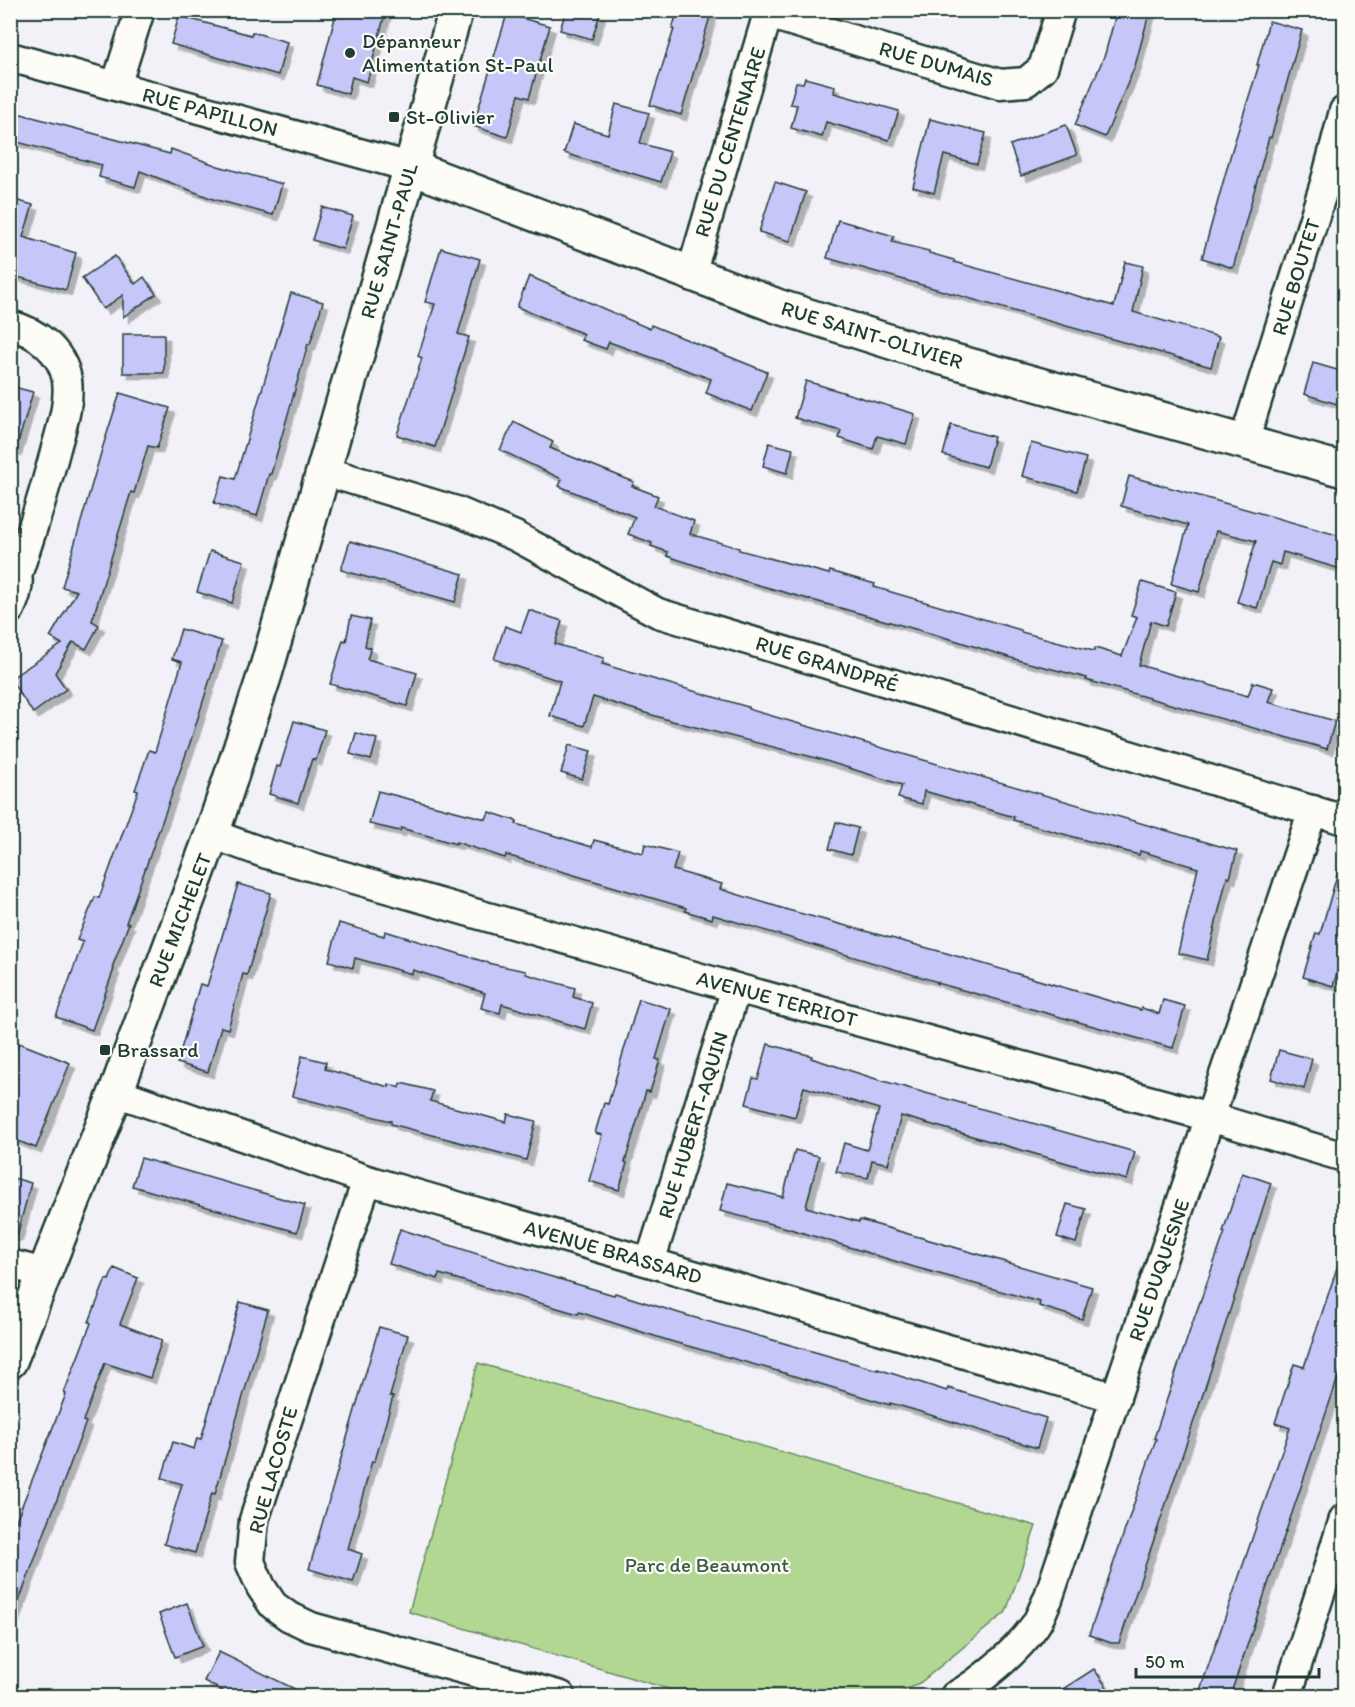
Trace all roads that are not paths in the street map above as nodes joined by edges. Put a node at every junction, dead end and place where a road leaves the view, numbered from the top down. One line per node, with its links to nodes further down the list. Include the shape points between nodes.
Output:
1 (140, 10): 6 (street)
2 (456, 10): 8 (street, RUE SAINT-PAUL)
3 (1061, 10): 4 (street, RUE DUMAIS, via 1043,68 1026,82 1000,84)
4 (769, 12): 10 (street, RUE DU CENTENAIRE)
5 (10, 57): 6 (street, RUE PAPILLON)
6 (116, 86): 8 (street, RUE PAPILLON)
7 (1344, 111): 9 (street, RUE BOUTET)
8 (410, 167): 10 (street, RUE SAINT-OLIVIER); 14 (street, RUE SAINT-PAUL)
9 (1335, 182): 12 (street, RUE BOUTET)
10 (691, 274): 12 (street, RUE SAINT-OLIVIER, via 929,354)
11 (10, 325): 15 (street, via 33,333 49,345 67,380 67,399 42,502)
12 (1244, 442): 13 (street, RUE SAINT-OLIVIER)
13 (1344, 470)
14 (324, 471): 17 (street, RUE GRANDPRÉ, via 466,516 525,542 658,613); 19 (street, RUE MICHELET, via 265,675)
15 (14, 565): 16 (street, via 19,585)
16 (10, 609)
17 (1313, 810): 18 (street, RUE GRANDPRÉ); 22 (street, RUE DUQUESNE)
18 (1344, 820)
19 (212, 834): 20 (street, AVENUE TERRIOT, via 267,854); 21 (street, RUE MICHELET)
20 (736, 988): 22 (street, AVENUE TERRIOT); 25 (street, RUE HUBERT-AQUIN)
21 (116, 1092): 24 (street, AVENUE BRASSARD); 27 (street, RUE MICHELET)
22 (1210, 1117): 23 (street, AVENUE TERRIOT); 29 (street, RUE DUQUESNE)
23 (1344, 1157)
24 (367, 1180): 25 (street, AVENUE BRASSARD); 31 (street, RUE LACOSTE, via 254,1520 250,1562 273,1605 311,1627)
25 (650, 1262): 29 (street, AVENUE BRASSARD)
26 (10, 1264): 27 (street)
27 (44, 1273): 28 (street, RUE MICHELET)
28 (10, 1361)
29 (1116, 1398): 32 (street, RUE DUQUESNE, via 1048,1599 1034,1628 1008,1655)
30 (1344, 1519): 33 (street)
31 (561, 1696)
32 (955, 1696)
33 (1287, 1696)

